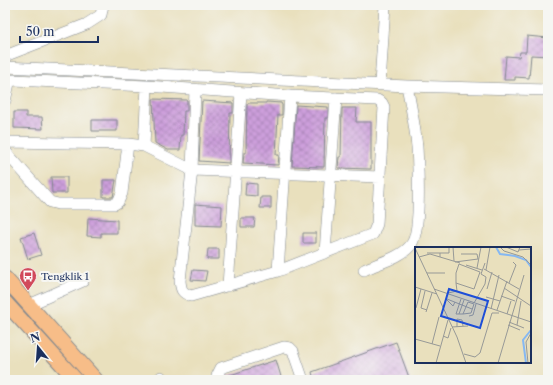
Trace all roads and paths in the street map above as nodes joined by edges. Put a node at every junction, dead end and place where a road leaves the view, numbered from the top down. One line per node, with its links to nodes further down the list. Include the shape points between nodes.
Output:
1 (103, 5): 3 (street, via 101,15 88,24)
2 (385, 5): 5 (street)
3 (5, 56)
4 (5, 67): 5 (street)
5 (380, 84): 7 (street)
6 (147, 86): 8 (street); 13 (street, via 13,80 9,83); 16 (street)
7 (407, 86): 9 (street); 23 (street, via 417,146 418,208 415,240 402,253)
8 (195, 90): 10 (street); 17 (street)
9 (548, 90)
10 (241, 93): 11 (street); 18 (street)
11 (290, 96): 12 (street); 19 (street)
12 (336, 98): 20 (street); 21 (street, via 378,100 383,104)
13 (5, 102)
14 (5, 144): 15 (street); 15 (street, via 50,202 58,204 118,202 122,193)
15 (128, 144): 16 (street)
16 (144, 146): 17 (street)
17 (192, 170): 18 (street); 27 (street, via 181,290 191,296)
18 (237, 171): 19 (street); 27 (street)
19 (284, 173): 20 (street); 24 (street)
20 (332, 175): 21 (street); 22 (street)
21 (380, 177): 22 (street, via 375,231 371,236)
22 (325, 253): 24 (street)
23 (364, 270)
24 (278, 271): 27 (street)
25 (5, 278): 29 (main road)
26 (83, 281): 29 (street)
27 (228, 286)
28 (5, 302): 30 (main road)
29 (29, 305): 31 (main road)
30 (76, 380)
31 (96, 380)
32 (218, 380): 33 (street, via 221,368 284,347 293,351)
33 (303, 380)

